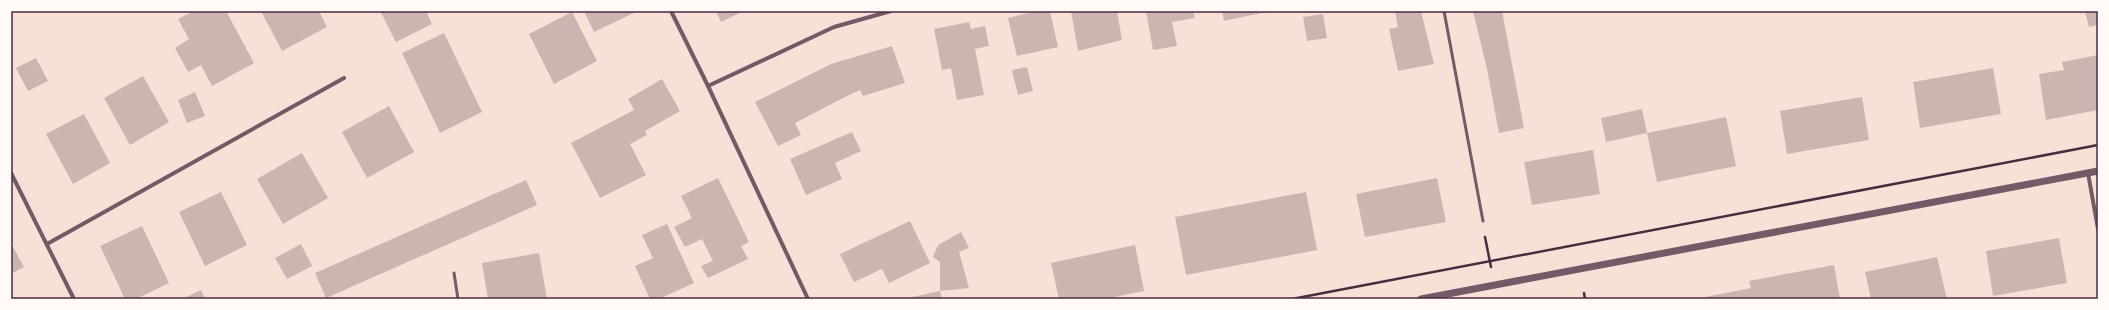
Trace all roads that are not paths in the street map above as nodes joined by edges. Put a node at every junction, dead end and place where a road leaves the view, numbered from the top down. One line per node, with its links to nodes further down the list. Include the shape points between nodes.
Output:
1 (671, 11): 5 (street)
2 (891, 11): 5 (street, via 834,27)
3 (1444, 11): 9 (lane)
4 (344, 78): 11 (street)
5 (708, 86): 15 (street)
6 (2098, 170): 7 (street)
7 (2088, 172): 10 (street); 16 (street)
8 (11, 173): 11 (street)
9 (1483, 221)
10 (2098, 229)
11 (47, 244): 13 (street)
12 (454, 273): 14 (lane)
13 (74, 299)
14 (458, 299)
15 (808, 299)
16 (1421, 299)

